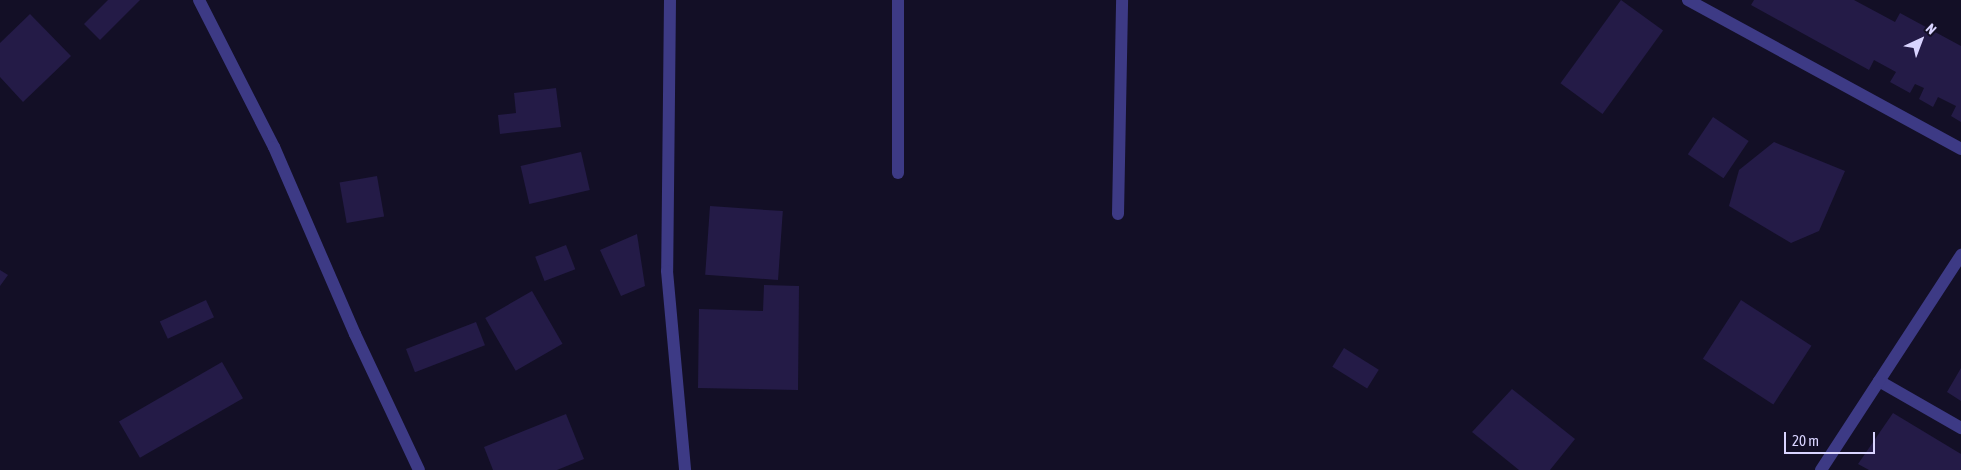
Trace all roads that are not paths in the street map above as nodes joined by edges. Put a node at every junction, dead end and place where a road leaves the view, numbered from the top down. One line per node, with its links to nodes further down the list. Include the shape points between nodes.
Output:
1 (199, 0): 13 (street, via 274,147 355,334)
2 (670, 0): 14 (street, via 666,271)
3 (898, 0): 8 (street)
4 (1122, 0): 9 (street)
5 (1688, 0): 6 (street)
6 (1703, 3): 7 (street)
7 (1961, 149)
8 (898, 173)
9 (1118, 214)
10 (1961, 255): 11 (street)
11 (1879, 381): 12 (street); 15 (street)
12 (1961, 428)
13 (419, 470)
14 (685, 470)
15 (1821, 470)

